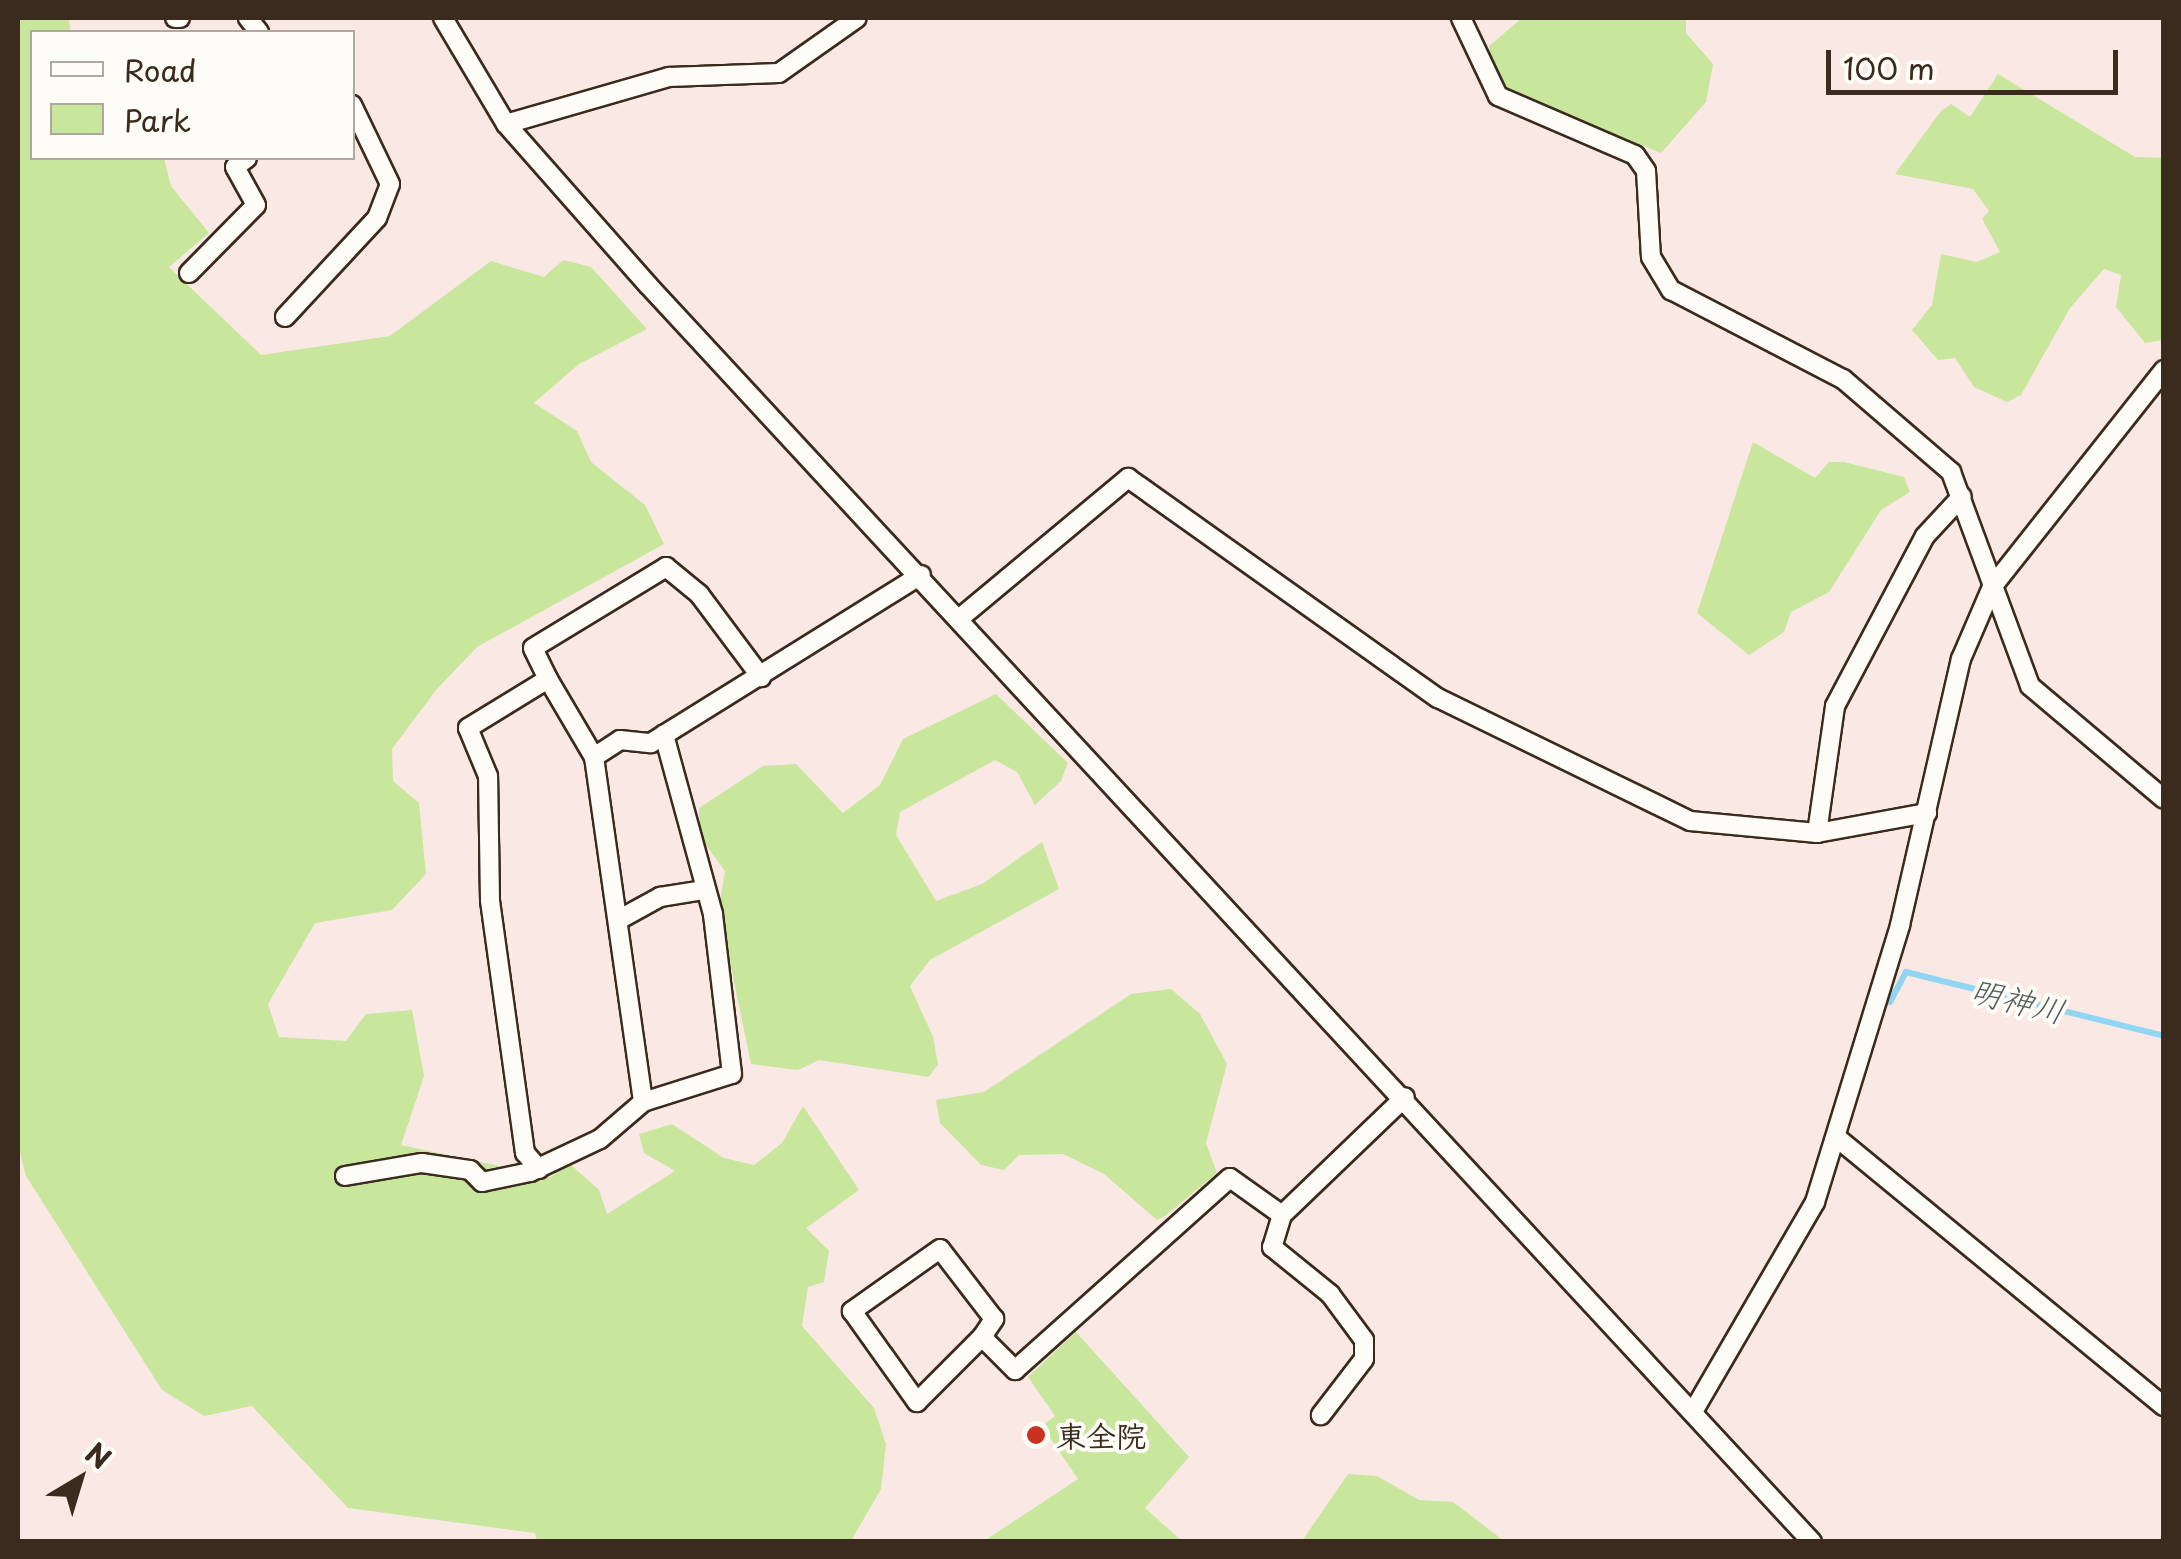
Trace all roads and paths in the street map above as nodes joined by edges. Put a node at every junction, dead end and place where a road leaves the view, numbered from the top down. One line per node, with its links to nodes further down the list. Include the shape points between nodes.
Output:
1 (442, 18): 5 (street)
2 (856, 18): 5 (street, via 779,74 669,77)
3 (1461, 18): 10 (street, via 1498,96 1635,154 1646,170 1651,256 1671,290 1842,379 1918,440)
4 (355, 110): 8 (street, via 390,184 377,218)
5 (506, 124): 11 (street)
6 (244, 160): 7 (street, via 235,167 256,205)
7 (189, 273)
8 (285, 317)
9 (2164, 370): 12 (street)
10 (1962, 496): 12 (street); 20 (street, via 1925,536 1835,706)
11 (921, 574): 13 (street); 14 (street)
12 (1992, 586): 18 (street, via 2030,686); 19 (street, via 1961,659)
13 (960, 618): 20 (street, via 1128,478 1463,712 1690,821); 23 (street)
14 (761, 677): 15 (street, via 699,594 666,568 533,648); 16 (street)
15 (548, 679): 17 (street); 26 (street, via 468,728 488,776 490,900 525,1153)
16 (664, 735): 17 (street, via 620,740); 21 (street)
17 (594, 756): 22 (street)
18 (2164, 799)
19 (1927, 813): 20 (street); 25 (street)
20 (1817, 833)
21 (704, 890): 22 (street, via 660,898); 24 (street, via 732,1074)
22 (620, 920): 24 (street)
23 (1405, 1097): 28 (street); 31 (street)
24 (644, 1102): 26 (street, via 600,1139)
25 (1836, 1137): 30 (street); 31 (street, via 1815,1202)
26 (539, 1168): 27 (street, via 482,1182 470,1170 422,1163)
27 (345, 1176)
28 (1282, 1215): 29 (street, via 1230,1178 1015,1370); 32 (street, via 1272,1247 1330,1294 1364,1340 1364,1359)
29 (982, 1337): 29 (street, via 917,1402 852,1311 940,1250 994,1319)
30 (2164, 1406)
31 (1694, 1410): 33 (street)
32 (1321, 1415)
33 (1812, 1542)

